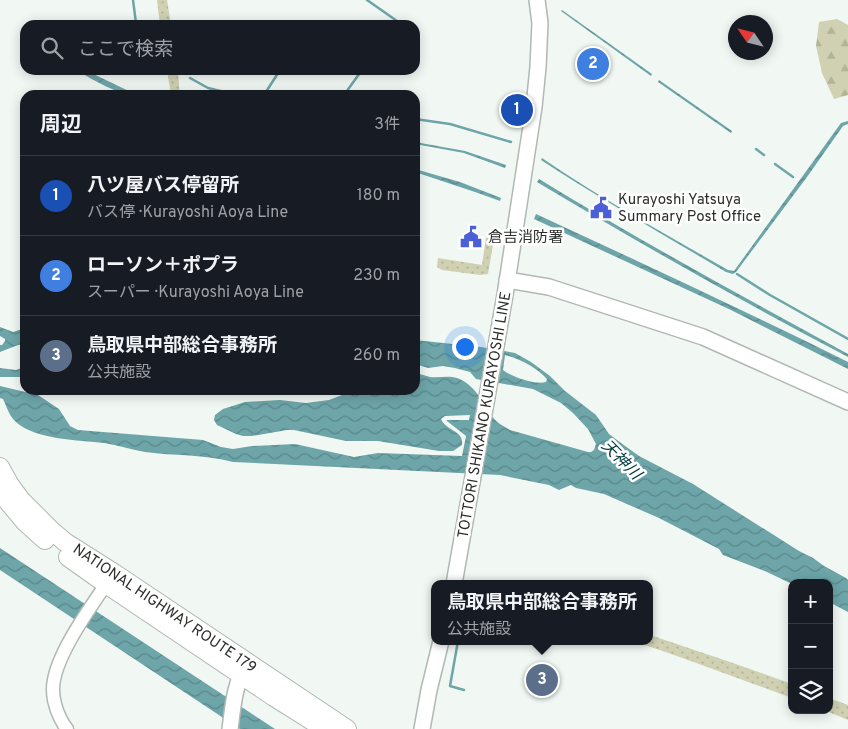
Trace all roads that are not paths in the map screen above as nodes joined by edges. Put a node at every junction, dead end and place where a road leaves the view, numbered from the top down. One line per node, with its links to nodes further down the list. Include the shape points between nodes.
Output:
1 (537, 0): 2 (main road, via 540,23 534,107)
2 (507, 280): 3 (main road, TOTTORI SHIKANO KURAYOSHI LINE, via 550,287 703,337); 6 (main road, TOTTORI SHIKANO KURAYOSHI LINE)
3 (848, 402)
4 (0, 467): 5 (highway, NATIONAL HIGHWAY ROUTE 179)
5 (8, 497): 7 (highway, NATIONAL HIGHWAY ROUTE 179, via 65,542)
6 (455, 579)
7 (106, 585): 9 (highway, NATIONAL HIGHWAY ROUTE 179); 11 (street, via 78,626 55,676 55,704)
8 (440, 645): 14 (main road)
9 (241, 676): 10 (main road); 12 (highway, NATIONAL HIGHWAY ROUTE 179); 13 (highway, NATIONAL HIGHWAY ROUTE 179)
10 (230, 727)
11 (67, 729)
12 (325, 729)
13 (347, 729)
14 (422, 729)

